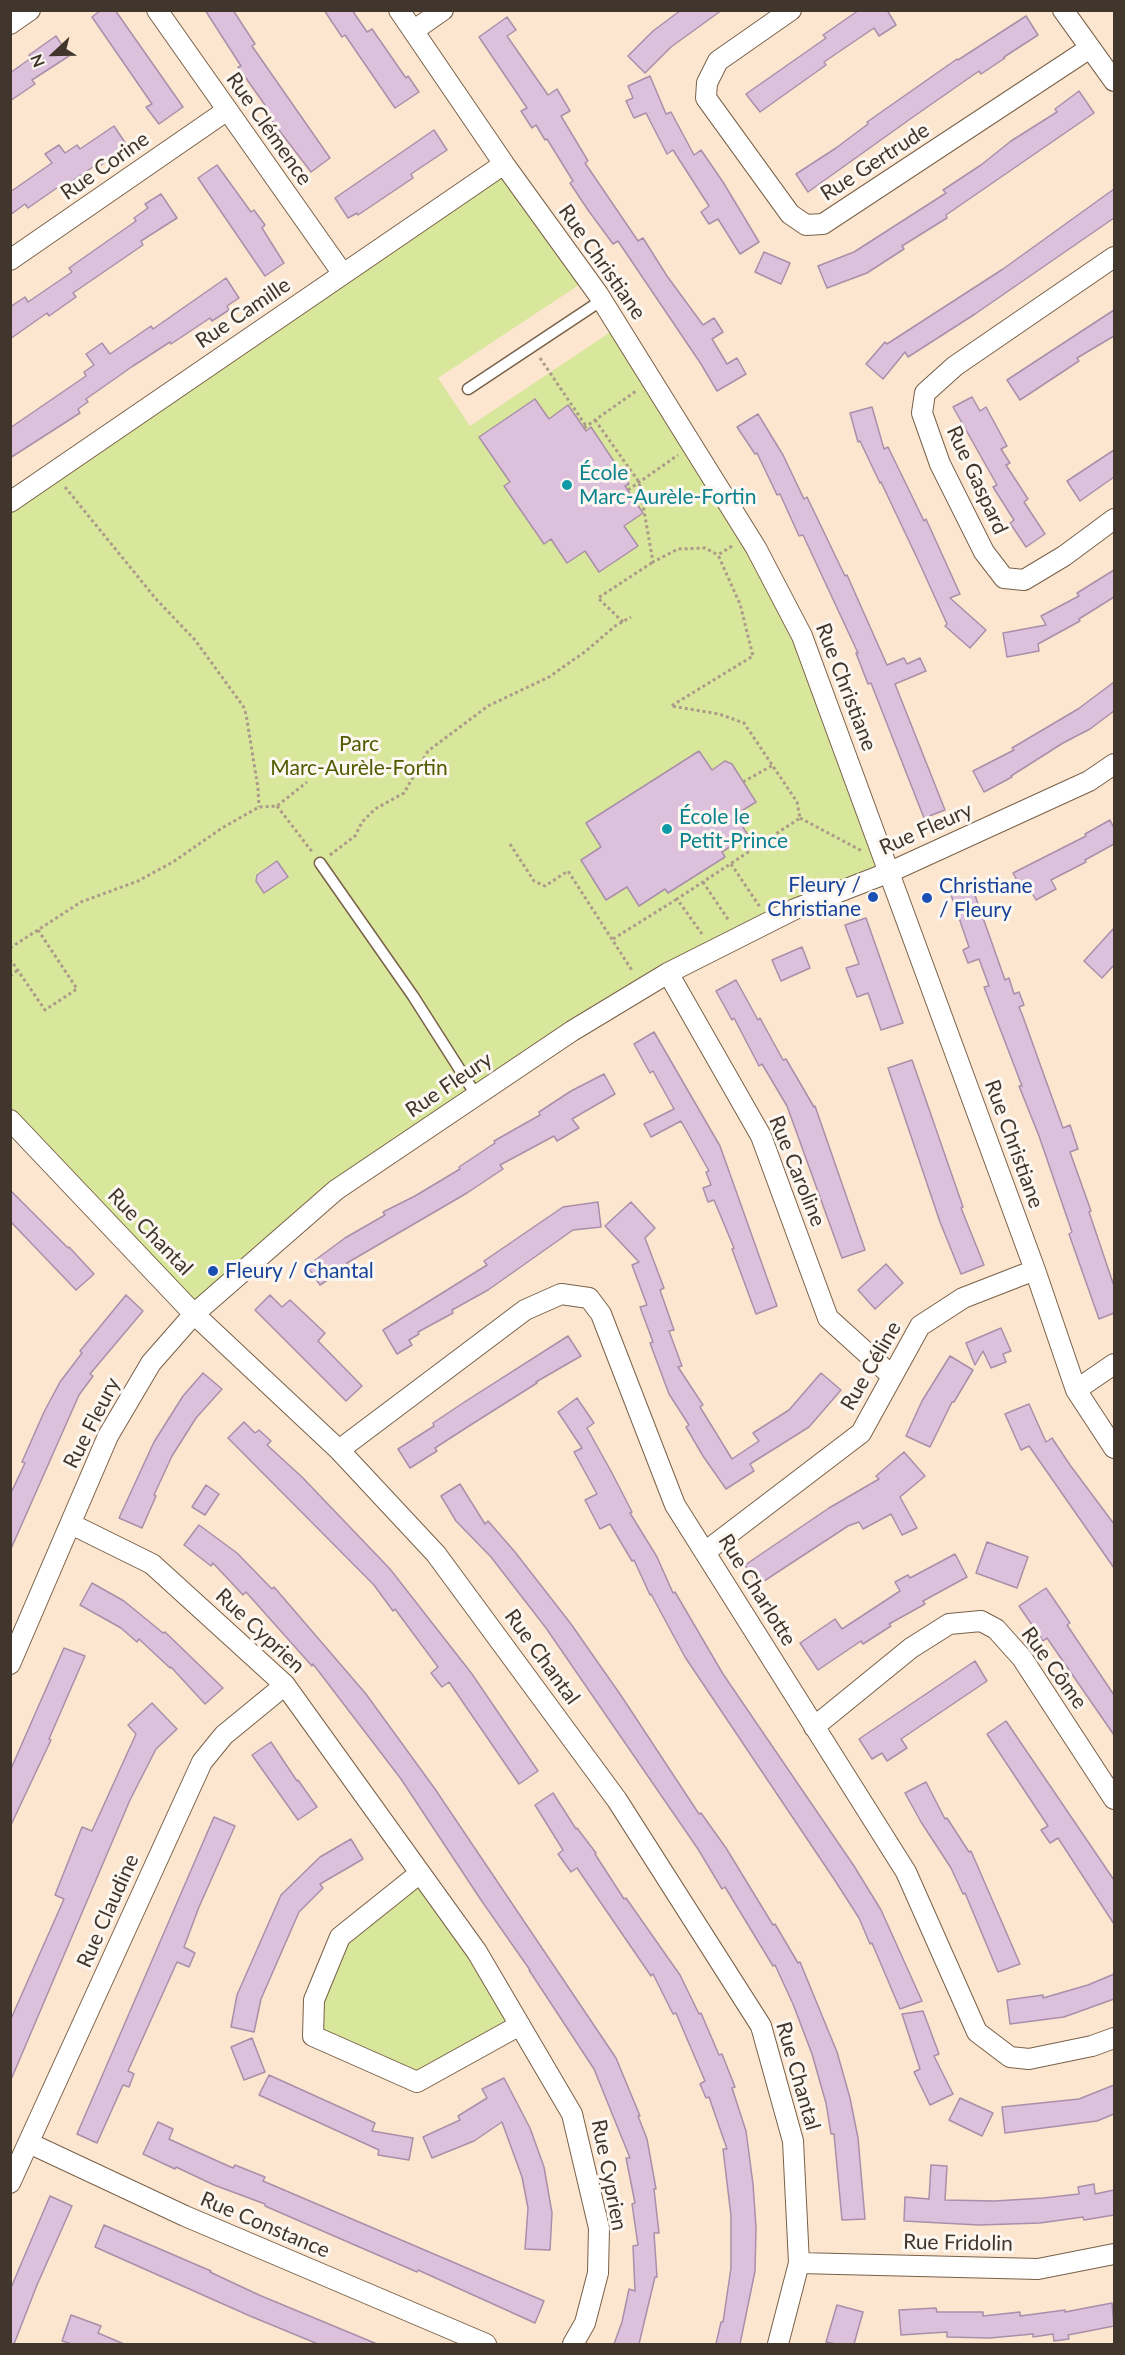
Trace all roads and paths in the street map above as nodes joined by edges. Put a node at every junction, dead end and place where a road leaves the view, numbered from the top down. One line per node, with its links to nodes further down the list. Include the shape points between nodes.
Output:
1 (30, 10): 7 (street)
2 (157, 10): 11 (street, Rue Clémence)
3 (399, 10): 8 (street, Rue Christiane)
4 (443, 10): 8 (street)
5 (791, 10): 9 (street, Rue Gertrude, via 718,61 706,83 706,98 790,214 806,225 824,224)
6 (1063, 10): 9 (street)
7 (10, 24)
8 (413, 31): 12 (street, Rue Christiane)
9 (1090, 48): 10 (street)
10 (1114, 81)
11 (226, 111): 14 (street, Rue Corine); 15 (street, Rue Clémence)
12 (504, 164): 15 (street, Rue Camille); 16 (street, Rue Christiane)
13 (1114, 257): 26 (street, Rue Gaspard, via 955,366 925,393 921,413 945,474 984,552 1004,578 1024,580)
14 (10, 260)
15 (343, 274): 22 (street, Rue Camille)
16 (602, 300): 17 (lane); 18 (street, Rue Christiane)
17 (532, 347): 19 (lane); 20 (path, via 585,427)
18 (652, 380): 20 (path); 21 (street, Rue Christiane)
19 (468, 389)
20 (596, 420): 23 (path)
21 (693, 446): 23 (path); 43 (street, Rue Christiane, via 756,548 802,636)
22 (52, 473): 25 (street, Rue Camille); 37 (path, via 195,640 243,706)
23 (639, 482): 24 (path); 29 (path)
24 (628, 490)
25 (10, 502)
26 (1114, 519)
27 (733, 546): 28 (path)
28 (718, 555): 29 (path, via 705,548 678,549); 33 (path, via 740,604 753,656 672,706 719,714 744,723)
29 (653, 562): 31 (path, via 598,598)
30 (631, 617): 31 (path)
31 (623, 622): 41 (path, via 549,677 488,706 428,751 404,793 375,809 355,836)
32 (1114, 764): 43 (street, Rue Fleury, via 1089,781)
33 (773, 765): 35 (path); 38 (path, via 797,802)
34 (307, 782): 36 (path)
35 (743, 782)
36 (277, 806): 37 (path); 41 (path)
37 (259, 807): 47 (path, via 173,862 138,881 81,902)
38 (800, 818): 40 (path); 42 (path)
39 (510, 844): 49 (path, via 534,881 545,886 568,871)
40 (865, 852)
41 (320, 863): 57 (lane)
42 (731, 864): 44 (path); 46 (path)
43 (890, 872): 46 (street, Rue Fleury); 59 (street, Rue Christiane)
44 (703, 882): 45 (path); 48 (path)
45 (677, 899): 49 (path); 51 (path)
46 (771, 921): 48 (street, Rue Fleury)
47 (38, 930): 50 (path); 53 (path, via 77,989 45,1010)
48 (740, 937): 51 (street, Rue Fleury)
49 (613, 939): 56 (path)
50 (10, 948)
51 (714, 950): 54 (street, Rue Fleury)
52 (10, 959): 53 (path)
53 (18, 970): 55 (path)
54 (668, 973): 56 (street, Rue Fleury); 62 (street, Rue Caroline, via 761,1136 828,1318)
55 (10, 976)
56 (644, 989): 57 (street, Rue Fleury)
57 (476, 1095): 60 (street, Rue Fleury, via 336,1190)
58 (10, 1120): 60 (street, Rue Chantal)
59 (1035, 1270): 62 (street, Rue Céline, via 963,1298 920,1326); 63 (street, Rue Christiane)
60 (194, 1314): 65 (street, Rue Chantal); 66 (street, Rue Fleury, via 151,1363 108,1436)
61 (1114, 1364): 63 (street)
62 (892, 1376): 67 (street, Rue Céline, via 861,1433)
63 (1076, 1390): 64 (street, Rue Christiane)
64 (1114, 1448)
65 (339, 1450): 67 (street, Rue Charlotte, via 525,1310 561,1294 589,1298 601,1314 675,1504); 78 (street, Rue Chantal, via 435,1554 617,1800 761,2026 793,2141)
66 (71, 1524): 68 (street, Rue Fleury); 69 (street, Rue Cyprien, via 152,1564)
67 (705, 1552): 70 (street, Rue Charlotte)
68 (10, 1664)
69 (285, 1685): 72 (street, Rue Cyprien); 75 (street, Rue Claudine, via 224,1735 202,1762)
70 (814, 1727): 71 (street, Rue Côme, via 911,1648 949,1624 981,1621 996,1629 1022,1658); 74 (street, Rue Charlotte, via 906,1872 976,2032 1010,2057 1029,2059)
71 (1114, 1799)
72 (420, 1873): 73 (street, Rue Cyprien, via 477,1952); 73 (street, via 340,1937 314,2000 313,2036 417,2082)
73 (520, 2025): 80 (street, Rue Cyprien, via 572,2114 599,2228 598,2273 585,2323)
74 (1114, 2038)
75 (29, 2143): 76 (street, Rue Claudine); 79 (street, Rue Constance, via 185,2217)
76 (10, 2183)
77 (1114, 2254): 78 (street, Rue Fridolin, via 1038,2269)
78 (799, 2264): 81 (street, Rue Chantal)
79 (486, 2344)
80 (573, 2344)
81 (778, 2344)

